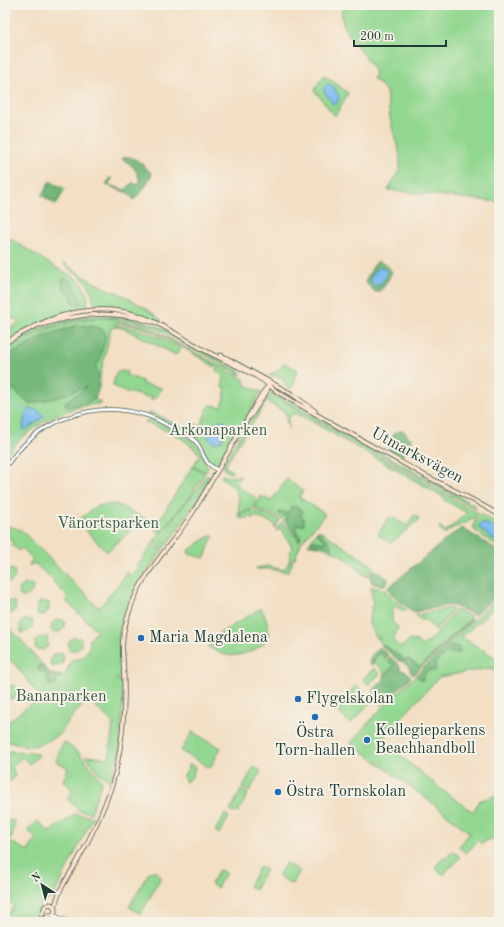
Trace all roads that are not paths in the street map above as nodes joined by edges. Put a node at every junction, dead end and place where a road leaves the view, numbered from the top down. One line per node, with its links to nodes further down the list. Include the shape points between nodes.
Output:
1 (5, 343): 2 (main road, Utmarksvägen, via 26,330 91,311 161,325)
2 (194, 344): 3 (main road, Utmarksvägen, via 228,358); 4 (main road, Utmarksvägen, via 262,380)
3 (267, 380): 4 (main road); 7 (main road, Utmarksvägen)
4 (268, 386): 5 (main road); 6 (main road, Utmarksvägen); 7 (main road, via 273,385); 9 (main road)
5 (267, 391): 6 (main road); 9 (main road)
6 (279, 393): 8 (main road, Utmarksvägen)
7 (302, 402): 8 (main road, Utmarksvägen)
8 (324, 418): 12 (main road, Utmarksvägen)
9 (243, 426): 11 (main road)
10 (5, 468): 11 (street, via 17,451 46,427 75,414 107,410 132,411 178,430 198,443 206,461)
11 (217, 470): 13 (main road, via 193,511 136,594 123,638 123,723 120,751 112,784 99,819)
12 (499, 515)
13 (56, 900): 14 (main road); 15 (main road)
14 (51, 904): 15 (main road); 16 (main road, via 45,906)
15 (55, 909): 17 (main road); 18 (street)
16 (44, 911): 17 (main road); 19 (main road)
17 (50, 915): 18 (street); 19 (main road)
18 (64, 918): 20 (street)
19 (41, 922)
20 (71, 922)

